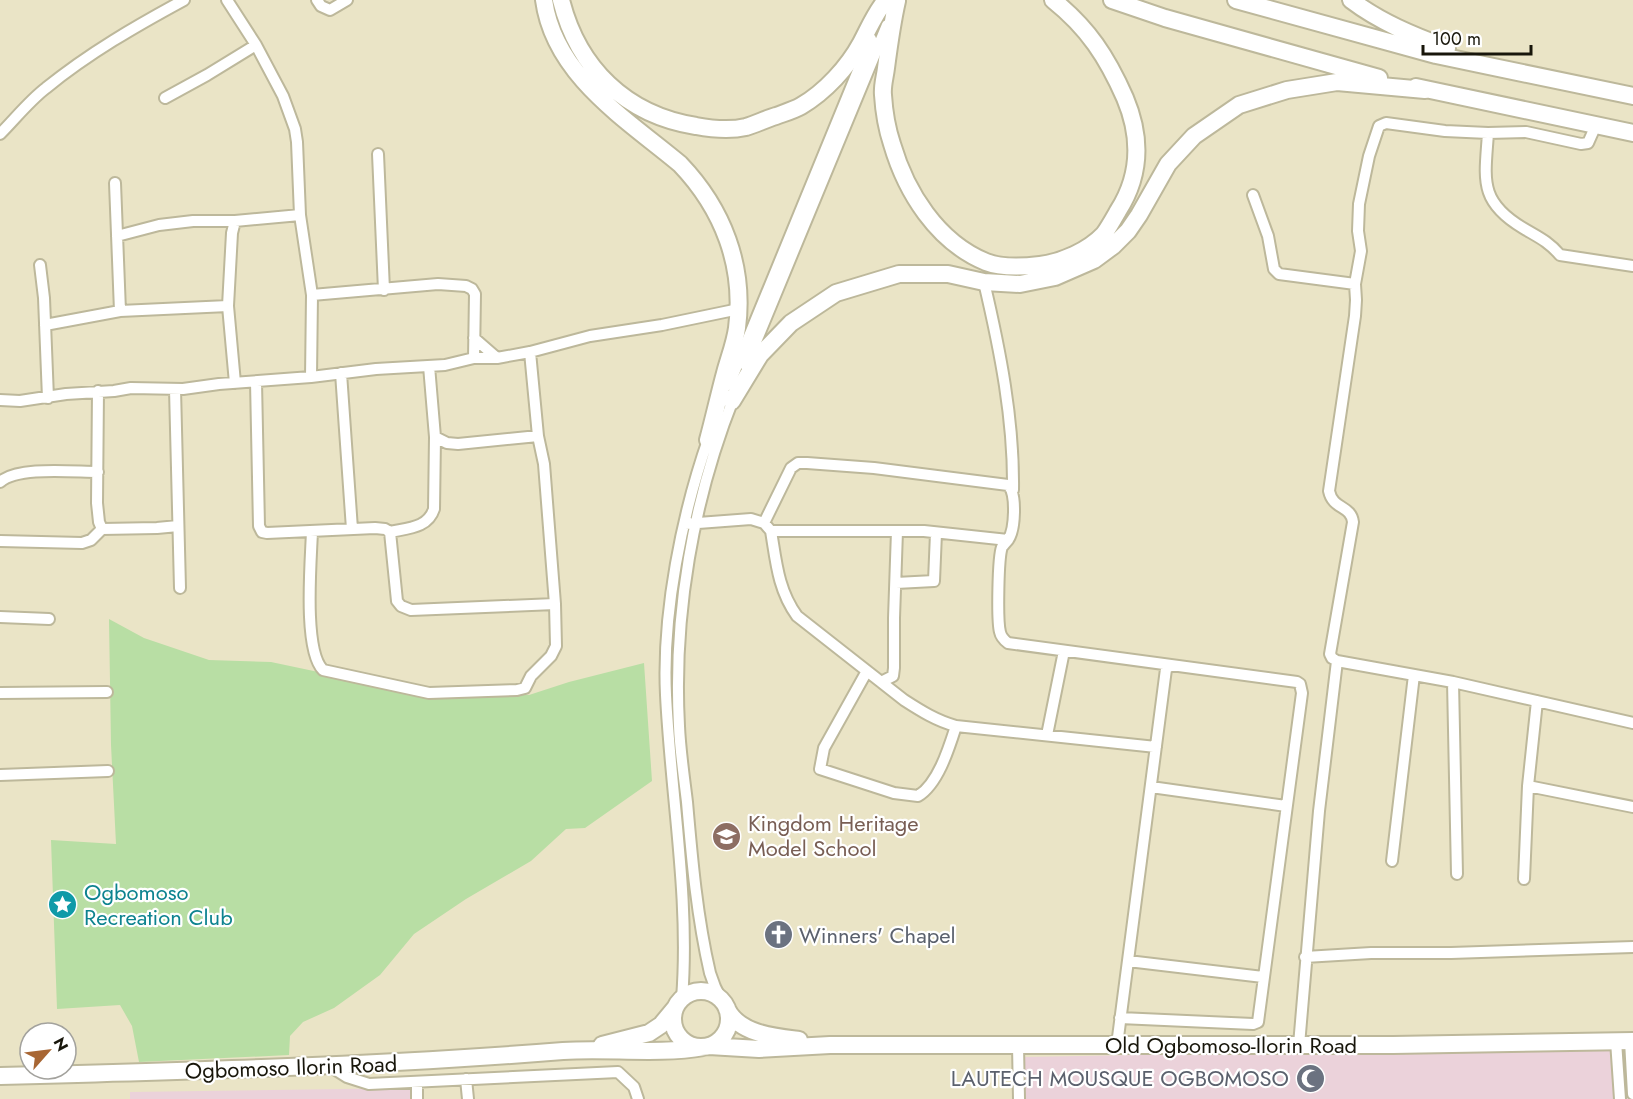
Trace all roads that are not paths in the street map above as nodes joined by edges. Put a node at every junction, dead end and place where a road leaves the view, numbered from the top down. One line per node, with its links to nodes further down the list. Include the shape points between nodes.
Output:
1 (184, 0): 21 (street, via 117,37 66,72)
2 (227, 0): 13 (street)
3 (317, 0): 4 (street, via 330,10)
4 (347, 0)
5 (544, 0): 35 (highway, via 545,13 562,54 589,88 680,164 705,193 723,225 733,255)
6 (561, 0): 7 (highway, via 573,36 591,67 612,89 657,116 681,124 724,129 746,127 801,106 820,92 852,58)
7 (886, 0): 54 (street)
8 (898, 0): 9 (highway, via 883,94 892,144 907,186 930,219 972,254 987,262 1026,267 1067,258 1103,234 1128,196 1138,152 1135,127 1111,67 1083,27); 51 (street)
9 (1053, 0)
10 (1112, 0): 15 (highway)
11 (1236, 0): 14 (highway, via 1425,52)
12 (1352, 0): 14 (highway, via 1414,36)
13 (256, 45): 17 (street); 25 (street, via 283,96 295,129)
14 (1493, 66): 16 (highway)
15 (1425, 90): 18 (highway); 30 (highway, via 1337,82 1287,90 1239,105 1194,136 1168,164 1128,231 1094,260 1036,282)
16 (1633, 96)
17 (165, 98)
18 (1596, 125): 19 (street, via 1588,143 1581,144 1526,132); 20 (highway)
19 (1488, 133): 29 (street, via 1485,180 1492,202 1503,213 1550,242 1560,255); 31 (street, via 1386,123 1379,126 1359,204 1361,251)
20 (1633, 133)
21 (0, 134)
22 (378, 154): 32 (street)
23 (115, 183): 27 (street)
24 (1253, 195): 31 (street, via 1268,236 1274,269 1279,274)
25 (300, 215): 26 (street); 33 (street)
26 (235, 221): 27 (street, via 193,221); 34 (street)
27 (117, 236): 36 (street)
28 (40, 265): 37 (street)
29 (1633, 266)
30 (984, 282): 51 (highway, via 948,274 899,274 836,293 791,323 767,347); 57 (street, via 1010,421)
31 (1355, 284): 75 (street, via 1352,338 1329,491 1334,504 1348,511 1353,522 1330,654)
32 (384, 290): 33 (street); 38 (street, via 438,284 472,289)
33 (312, 295): 44 (street)
34 (228, 306): 36 (street); 46 (street)
35 (739, 309): 39 (street, via 590,336); 54 (highway)
36 (120, 311): 37 (street)
37 (45, 325): 49 (street)
38 (474, 338): 40 (street); 41 (street)
39 (530, 352): 41 (street); 52 (street)
40 (474, 358): 41 (street); 42 (street)
41 (497, 358)
42 (429, 366): 43 (street); 53 (street)
43 (341, 373): 44 (street); 62 (street)
44 (311, 377): 45 (street)
45 (256, 382): 46 (street); 63 (street, via 259,526 267,533)
46 (235, 383): 47 (street)
47 (175, 389): 48 (street); 59 (street)
48 (98, 391): 49 (street); 55 (street)
49 (48, 398): 50 (street)
50 (0, 400)
51 (732, 401): 58 (street)
52 (538, 436): 53 (street, via 458,444); 71 (street, via 544,464)
53 (435, 437): 65 (street, via 431,518 424,524)
54 (708, 440): 58 (street, via 692,492)
55 (98, 472): 56 (street, via 23,472); 61 (street, via 97,503)
56 (0, 482)
57 (1013, 490): 60 (street, via 1008,485 798,463 792,468); 67 (street, via 1012,532)
58 (690, 523): 60 (street, via 751,519); 78 (street, via 669,613); 79 (street)
59 (178, 526): 61 (street); 70 (street)
60 (767, 527): 64 (street); 77 (street, via 788,604 797,616)
61 (102, 529): 68 (street, via 82,543)
62 (352, 529): 63 (street); 65 (street)
63 (312, 531): 71 (street, via 310,624 315,660 330,673 429,693 525,688 556,646)
64 (897, 531): 66 (street); 69 (street)
65 (390, 532): 71 (street, via 397,601 401,606 411,610)
66 (936, 532): 67 (street); 69 (street, via 934,581)
67 (1008, 540): 74 (street, via 1000,557 1002,638 1008,643)
68 (0, 541)
69 (896, 583): 81 (street, via 893,675)
70 (180, 588)
71 (555, 604)
72 (0, 617): 73 (street)
73 (49, 619)
74 (1064, 651): 76 (street); 88 (street)
75 (1336, 661): 80 (street); 102 (street)
76 (1170, 666): 89 (street, via 1166,669); 96 (street, via 1300,684 1302,693)
77 (867, 671): 81 (street); 87 (street, via 824,748 820,769 894,793 918,796 931,786)
78 (666, 675): 79 (street); 90 (street)
79 (678, 675): 91 (street)
80 (1414, 675): 82 (street); 98 (street)
81 (881, 682): 87 (street, via 923,712)
82 (1453, 682): 85 (street); 99 (street)
83 (107, 692): 84 (street)
84 (0, 693)
85 (1537, 701): 86 (street); 94 (street)
86 (1633, 723)
87 (956, 726): 88 (street)
88 (1047, 735): 89 (street)
89 (1156, 747): 95 (street)
90 (670, 760): 91 (street); 105 (street, via 684,933)
91 (683, 760): 106 (street, via 702,935 710,973)
92 (108, 771): 93 (street)
93 (0, 775)
94 (1528, 786): 97 (street); 100 (street)
95 (1151, 787): 96 (street); 103 (street)
96 (1286, 806): 104 (street)
97 (1633, 807)
98 (1392, 861)
99 (1457, 874)
100 (1524, 879)
101 (1633, 947): 102 (street)
102 (1305, 957): 112 (street)
103 (1128, 961): 104 (street); 107 (street)
104 (1263, 977): 107 (street, via 1258,1022 1253,1024)
105 (679, 1003): 106 (highway, via 689,994 708,992); 113 (highway, via 673,1017 678,1035 694,1046); 114 (highway, via 649,1033)
106 (725, 1006): 109 (highway, via 733,1020 753,1031); 113 (highway, via 729,1016 726,1031)
107 (1120, 1018): 111 (street)
108 (1626, 1041): 112 (highway, Old Ogbomoso-Ilorin Road); 119 (street); 124 (street)
109 (830, 1045): 110 (highway, Old Ogbomoso-Ilorin Road); 113 (highway)
110 (1018, 1045): 111 (highway, Old Ogbomoso-Ilorin Road); 123 (street)
111 (1117, 1045): 112 (highway, Old Ogbomoso-Ilorin Road)
112 (1299, 1045)
113 (707, 1047): 114 (highway)
114 (582, 1050): 115 (highway, Ogbomoso Ilorin Road)
115 (326, 1064): 116 (highway, Ogbomoso Ilorin Road); 118 (street, via 369,1084)
116 (0, 1076)
117 (466, 1079): 118 (street); 121 (street); 122 (street, via 618,1072 634,1087)
118 (417, 1083): 120 (street)
119 (1633, 1094)
120 (417, 1099)
121 (468, 1099)
122 (638, 1099)
123 (1019, 1099)
124 (1620, 1099)

